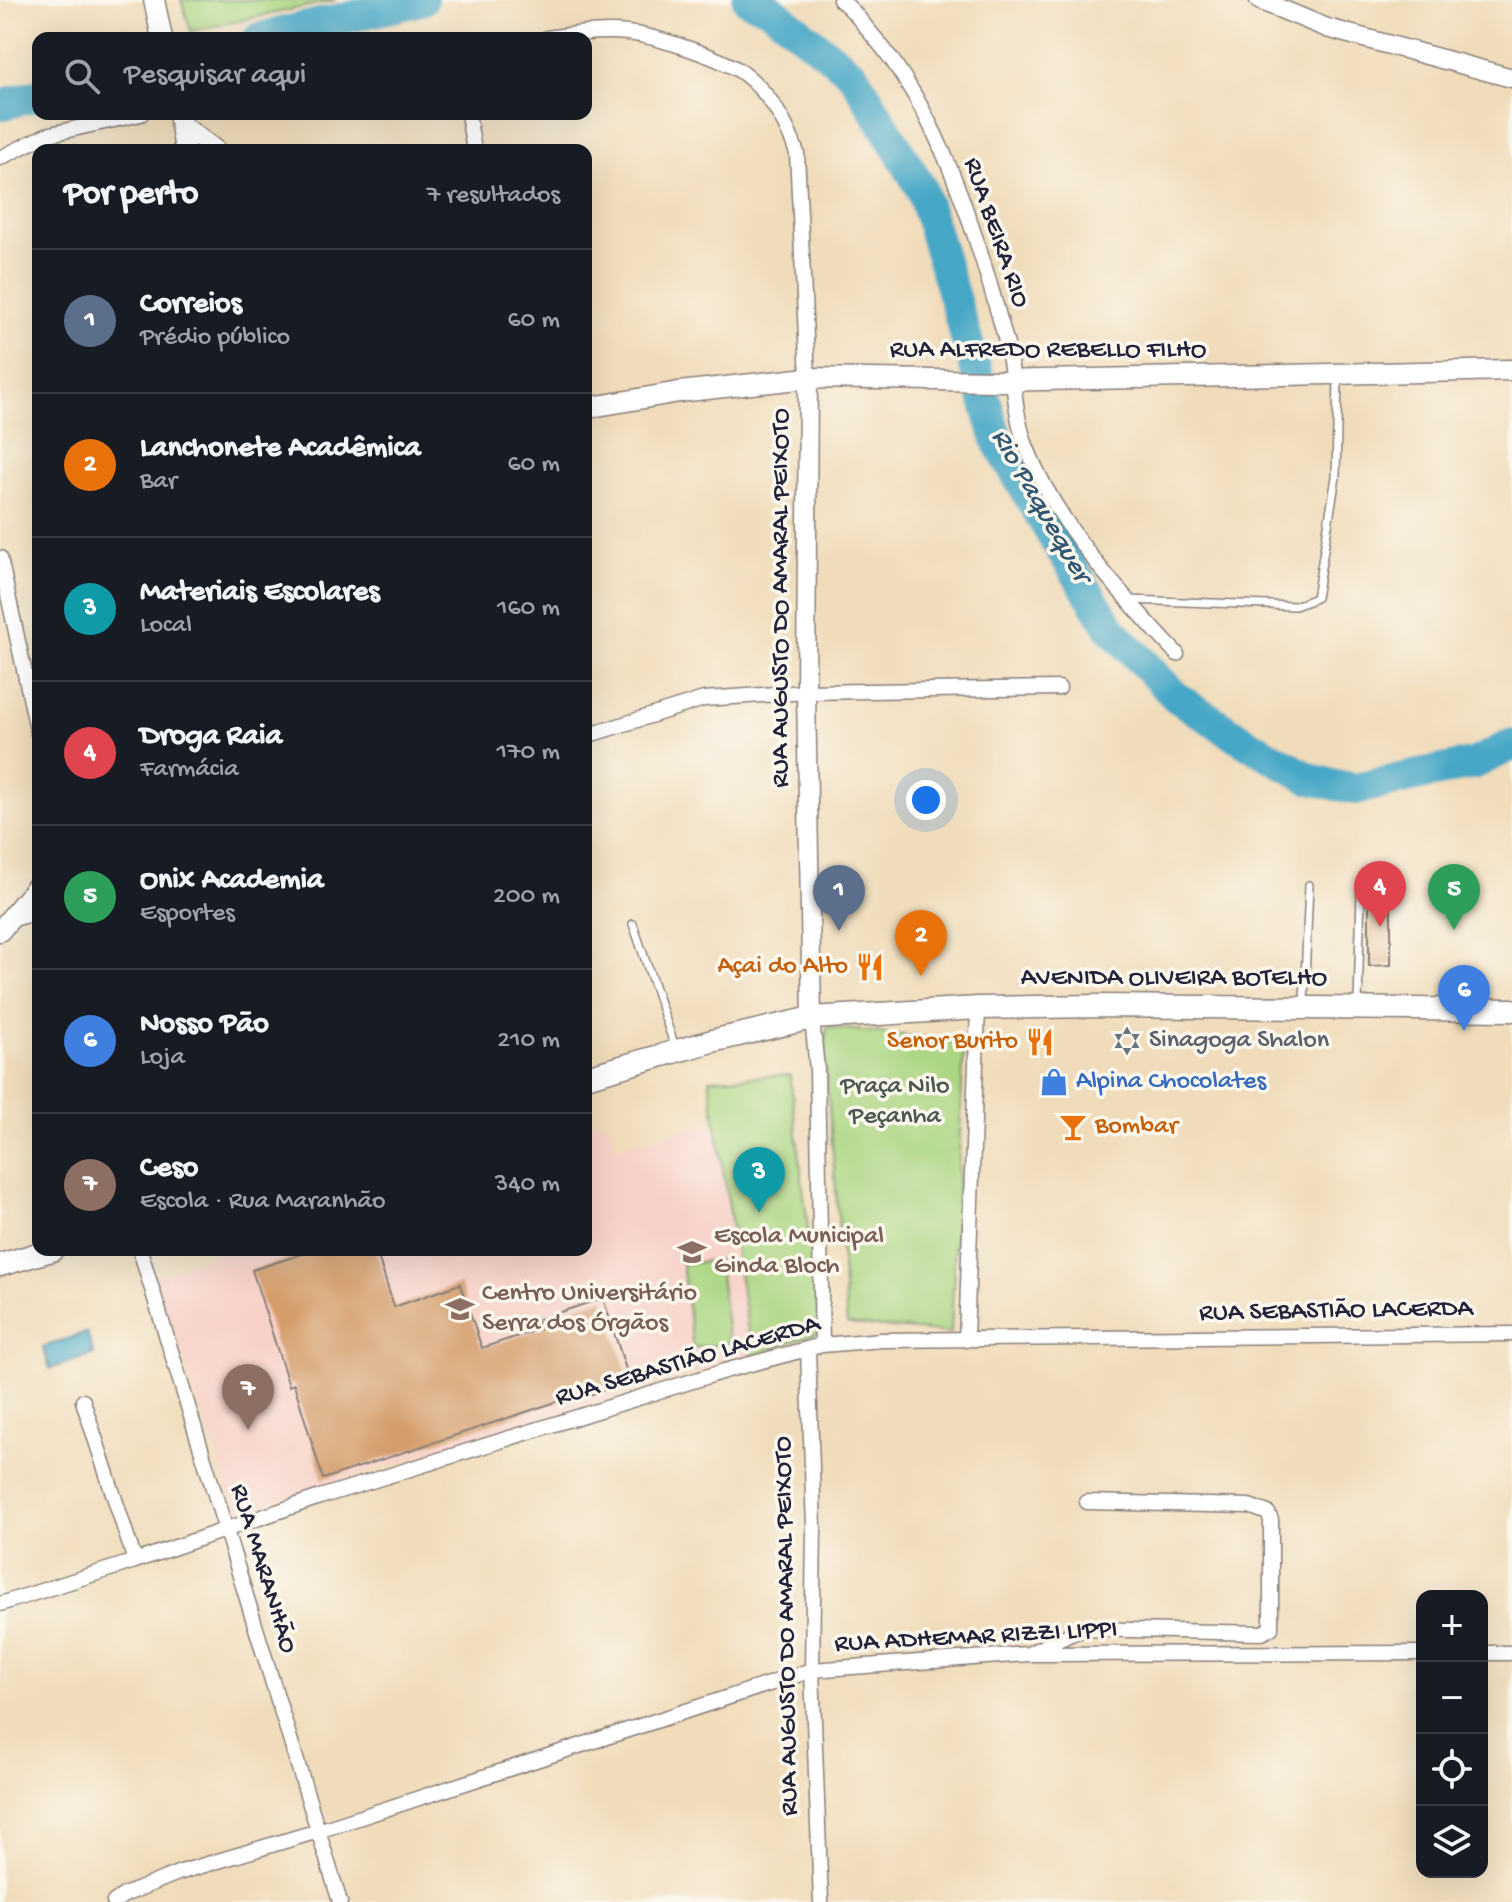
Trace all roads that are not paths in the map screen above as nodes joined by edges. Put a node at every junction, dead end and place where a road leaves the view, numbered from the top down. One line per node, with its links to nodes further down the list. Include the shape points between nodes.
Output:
1 (154, 0): 4 (main road)
2 (1259, 0): 6 (street, via 1327,28)
3 (844, 1): 18 (street, RUA BEIRA RIO, via 885,49 935,136 965,209 1007,344)
4 (160, 31)
5 (592, 34): 17 (street, RUA AUGUSTO DO AMARAL PEIXOTO, via 627,33 708,55 743,73 772,101 797,153)
6 (1512, 78)
7 (114, 120): 14 (street, via 46,135)
8 (180, 120): 11 (main road)
9 (181, 120): 12 (street)
10 (469, 120): 13 (street)
11 (184, 144)
12 (209, 144)
13 (473, 144)
14 (0, 158)
15 (1512, 370): 16 (main road, RUA ALFREDO REBELLO FILHO)
16 (1338, 373): 18 (main road, RUA ALFREDO REBELLO FILHO); 21 (lane, via 1336,477 1316,598 1295,606)
17 (808, 378): 18 (main road, RUA ALFREDO REBELLO FILHO); 19 (main road, RUA ALFREDO REBELLO FILHO); 25 (street, RUA AUGUSTO DO AMARAL PEIXOTO)
18 (1006, 380): 21 (street, RUA BEIRA RIO, via 1027,449 1082,544)
19 (592, 407)
20 (0, 558): 22 (street)
21 (1127, 599): 23 (street, RUA BEIRA RIO)
22 (6, 621): 26 (street)
23 (1177, 654)
24 (1059, 688): 25 (street)
25 (806, 692): 27 (street, via 704,699); 38 (street, RUA AUGUSTO DO AMARAL PEIXOTO)
26 (32, 713)
27 (592, 734)
28 (1309, 885): 34 (lane)
29 (1361, 890): 35 (lane)
30 (32, 892): 33 (main road)
31 (32, 914): 33 (street)
32 (633, 924): 39 (lane)
33 (5, 925)
34 (1304, 1006): 35 (main road, AVENIDA OLIVEIRA BOTELHO); 36 (main road, AVENIDA OLIVEIRA BOTELHO)
35 (1358, 1007): 37 (main road, AVENIDA OLIVEIRA BOTELHO)
36 (978, 1008): 38 (main road, AVENIDA OLIVEIRA BOTELHO); 45 (street)
37 (1512, 1010)
38 (812, 1018): 39 (main road, AVENIDA OLIVEIRA BOTELHO); 46 (street, RUA AUGUSTO DO AMARAL PEIXOTO, via 817,1070)
39 (676, 1051): 40 (main road, AVENIDA OLIVEIRA BOTELHO)
40 (592, 1075)
41 (32, 1256): 43 (main road)
42 (142, 1256): 49 (street, RUA MARANHÃO)
43 (0, 1265)
44 (1512, 1334): 45 (street, RUA SEBASTIÃO LACERDA)
45 (966, 1340): 46 (street, RUA SEBASTIÃO LACERDA)
46 (815, 1347): 49 (street, RUA SEBASTIÃO LACERDA); 56 (street, RUA AUGUSTO DO AMARAL PEIXOTO)
47 (83, 1401): 50 (street)
48 (1087, 1502): 55 (street, via 1249,1506 1268,1513 1271,1628 1262,1633 1086,1629)
49 (225, 1529): 50 (street, RUA SEBASTIÃO LACERDA); 57 (street, RUA MARANHÃO)
50 (135, 1561): 51 (street, RUA SEBASTIÃO LACERDA)
51 (0, 1604)
52 (1416, 1653): 55 (street, RUA ADHEMAR RIZZI LIPPI)
53 (1488, 1653): 54 (street)
54 (1512, 1653)
55 (1028, 1654): 56 (street, RUA ADHEMAR RIZZI LIPPI)
56 (812, 1670): 57 (street, RUA ADHEMAR RIZZI LIPPI); 60 (street, RUA AUGUSTO DO AMARAL PEIXOTO)
57 (318, 1831): 58 (street, RUA ADHEMAR RIZZI LIPPI, via 178,1873); 59 (street, RUA MARANHÃO)
58 (114, 1902)
59 (340, 1902)
60 (821, 1902)

